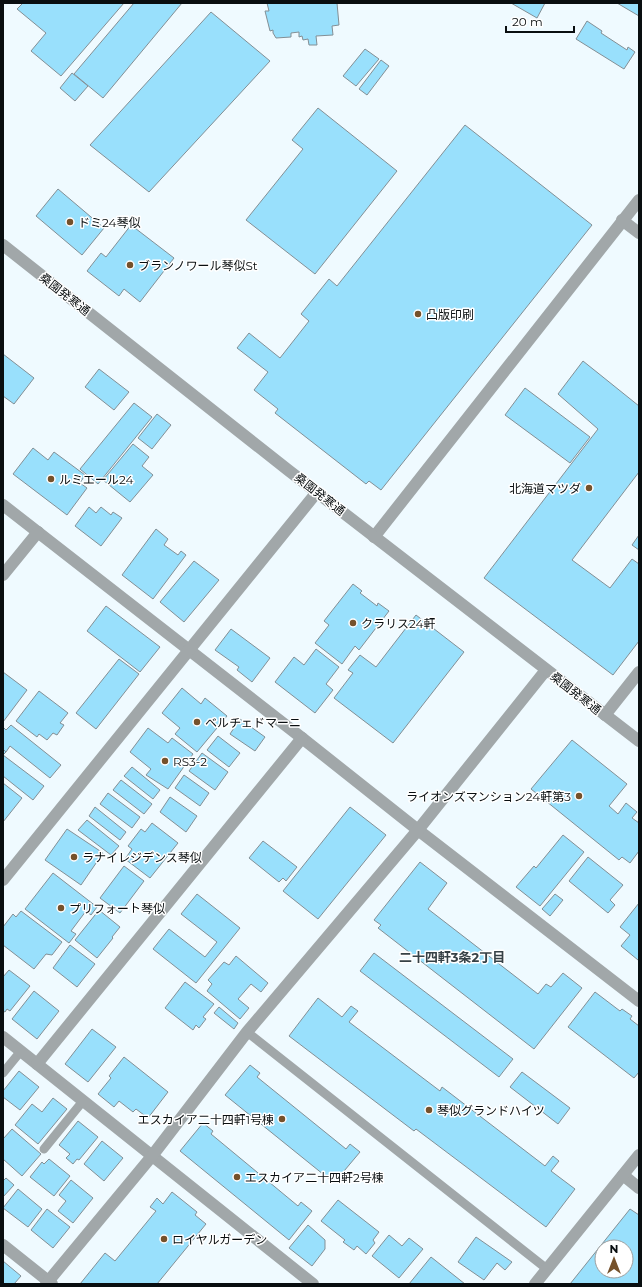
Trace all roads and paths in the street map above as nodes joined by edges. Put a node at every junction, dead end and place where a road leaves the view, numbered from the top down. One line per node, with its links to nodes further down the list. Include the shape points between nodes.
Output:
1 (639, 200): 2 (street)
2 (622, 220): 3 (street); 8 (street)
3 (639, 233)
4 (3, 245): 5 (street, 桑園発寒通)
5 (317, 492): 8 (street, 桑園発寒通); 10 (street)
6 (3, 505): 7 (street)
7 (38, 532): 9 (street); 10 (street)
8 (374, 537): 11 (street, 桑園発寒通)
9 (3, 575)
10 (189, 650): 14 (street); 17 (street)
11 (546, 670): 13 (street, 桑園発寒通); 16 (street)
12 (639, 672): 13 (street)
13 (605, 715): 15 (street, 桑園発寒通)
14 (302, 738): 16 (street); 22 (street)
15 (639, 740)
16 (418, 830): 18 (street); 19 (street)
17 (3, 880)
18 (639, 1001)
19 (247, 1032): 26 (street); 31 (lane)
20 (3, 1037): 21 (street)
21 (21, 1051): 22 (street); 23 (lane)
22 (37, 1064): 24 (street)
23 (3, 1073)
24 (83, 1101): 25 (lane); 26 (street)
25 (44, 1149)
26 (152, 1156): 32 (street); 33 (street)
27 (639, 1156): 28 (street)
28 (623, 1175): 29 (street); 31 (street)
29 (639, 1188)
30 (3, 1245): 32 (street)
31 (547, 1269): 34 (street)
32 (49, 1283)
33 (314, 1284)
34 (535, 1284)

